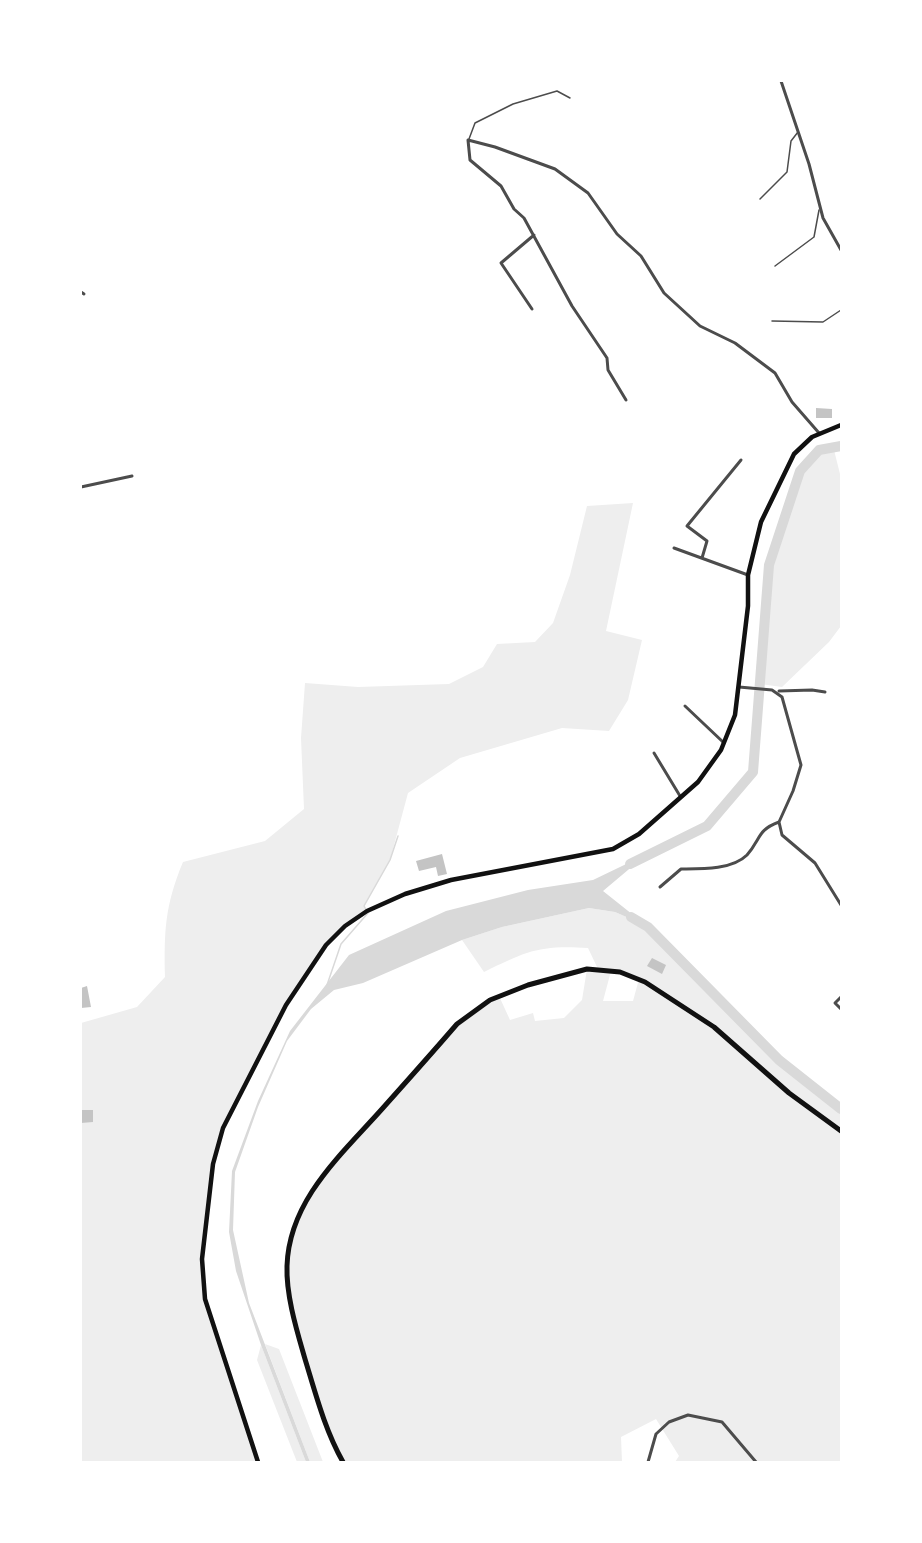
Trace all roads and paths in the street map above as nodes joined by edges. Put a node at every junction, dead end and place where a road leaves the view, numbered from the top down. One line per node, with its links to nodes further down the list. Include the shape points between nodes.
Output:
1 (781, 81): 3 (street)
2 (570, 98): 4 (lane, via 557,91 513,104 475,123)
3 (799, 131): 5 (lane, via 791,141 787,172); 6 (street)
4 (468, 140): 7 (street, via 470,160 501,186); 15 (street, via 555,169 588,194 616,234 641,256 664,293 700,326 735,343 775,373 792,402)
5 (760, 199)
6 (820, 206): 8 (street); 9 (lane, via 814,237)
7 (534, 235): 10 (street, via 501,262); 13 (street, via 572,306 607,358 608,370)
8 (841, 250)
9 (775, 266)
10 (532, 309)
11 (841, 310): 12 (lane, via 823,322)
12 (772, 321)
13 (626, 400)
14 (841, 425): 15 (main road)
15 (819, 433): 21 (main road, via 794,454 771,499 755,540)
16 (741, 460): 20 (street, via 687,526 707,541)
17 (132, 476): 18 (street)
18 (81, 487)
19 (674, 548): 20 (street)
20 (702, 558): 21 (street)
21 (748, 575): 22 (main road)
22 (739, 687): 23 (street); 26 (main road)
23 (775, 691): 24 (street); 29 (street, via 782,697 801,765)
24 (825, 692)
25 (685, 706): 26 (street)
26 (725, 743): 28 (main road, via 702,777)
27 (654, 753): 28 (street)
28 (681, 798): 35 (main road, via 639,834 613,849 451,880 376,906 336,934 296,988 223,1128 213,1164 201,1259 205,1299)
29 (779, 822): 30 (street, via 764,828 746,856 708,869 681,869); 31 (street, via 782,835 806,852)
30 (660, 888)
31 (841, 905)
32 (841, 997): 33 (street, via 835,1003)
33 (841, 1009)
34 (841, 1131): 36 (main road, via 784,1089 714,1027 632,976 599,969 575,971 510,991 474,1010 326,1172 307,1199 294,1231 287,1266 289,1288 322,1416)
35 (258, 1462)
36 (343, 1462)
37 (648, 1462): 38 (street, via 656,1434 669,1422 688,1415 722,1422)
38 (756, 1462)

